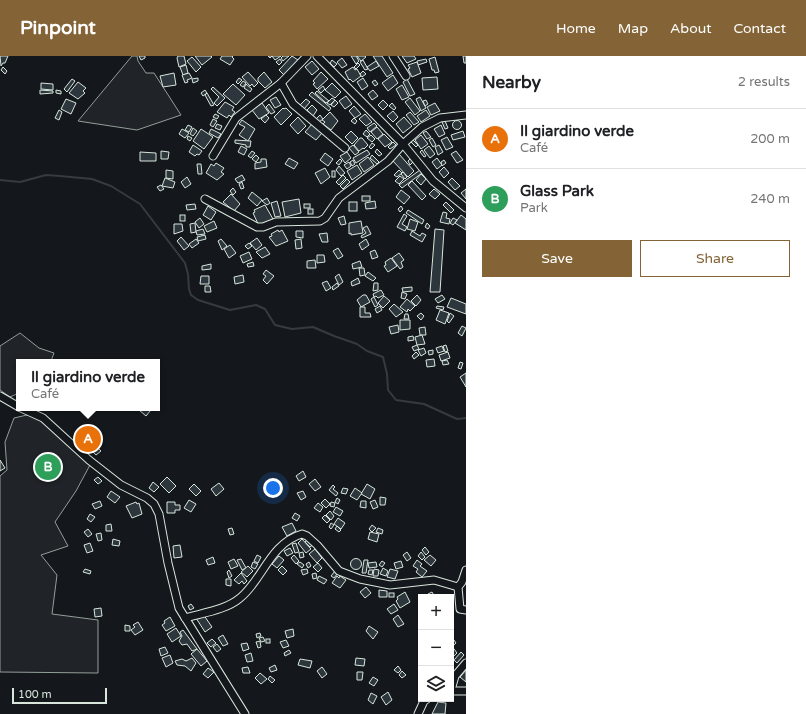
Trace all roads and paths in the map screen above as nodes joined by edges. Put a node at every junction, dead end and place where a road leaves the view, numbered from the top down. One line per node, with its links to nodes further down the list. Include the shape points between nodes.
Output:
1 (307, 56): 5 (street)
2 (317, 56): 7 (street)
3 (393, 56): 4 (street)
4 (406, 76)
5 (281, 83): 8 (street, via 293,104); 9 (street, via 236,118)
6 (466, 115): 7 (street, via 433,120)
7 (403, 144): 10 (street, via 388,161 339,198 320,221 276,222 257,227); 11 (street, via 433,181)
8 (345, 148)
9 (213, 156)
10 (205, 200)
11 (466, 208)
12 (0, 396): 13 (street)
13 (16, 405)
14 (28, 411): 18 (street, via 43,418 121,485 154,504 159,514 175,594)
15 (466, 570): 16 (street)
16 (458, 587): 17 (street, via 460,609); 18 (street, via 434,580 390,585 360,579 339,571 317,545 302,534 276,551 242,597 225,606)
17 (466, 610)
18 (185, 618): 24 (street)
19 (466, 663): 20 (street)
20 (454, 676)
21 (454, 690): 22 (street)
22 (466, 691)
23 (424, 702): 25 (street)
24 (245, 714)
25 (418, 714)

